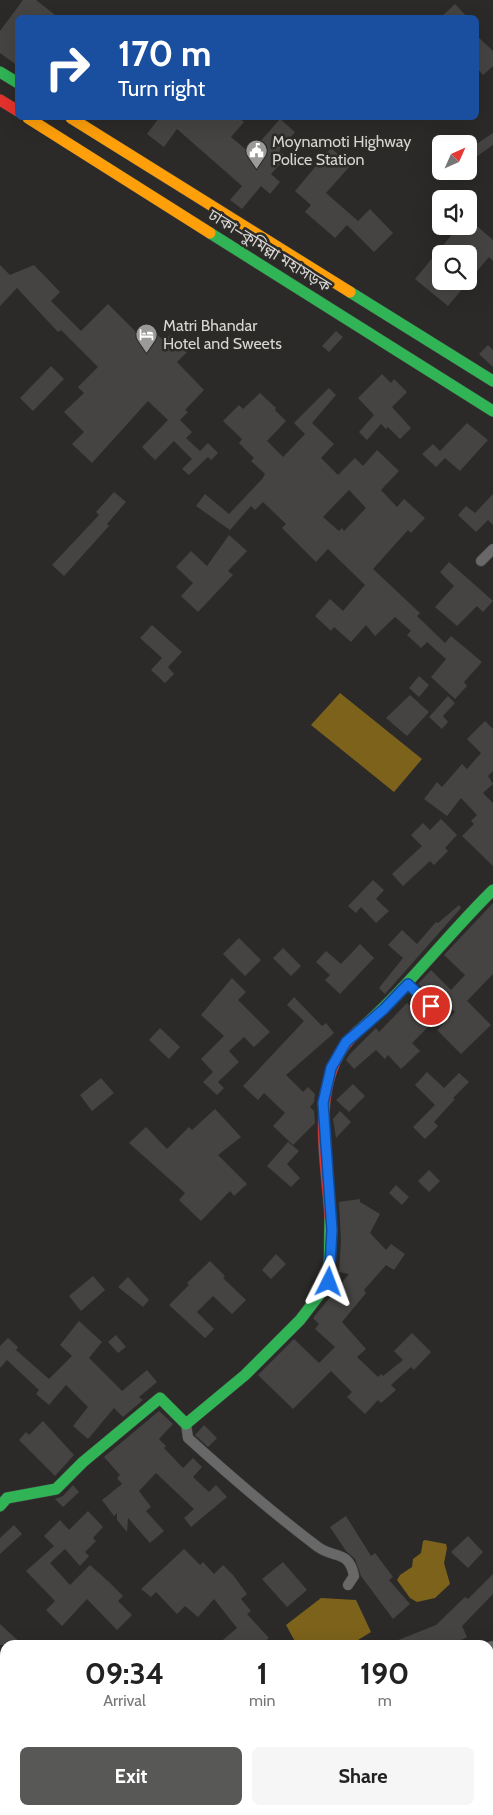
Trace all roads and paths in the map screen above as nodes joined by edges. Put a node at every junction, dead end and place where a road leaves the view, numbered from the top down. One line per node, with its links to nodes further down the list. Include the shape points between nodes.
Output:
1 (0, 72): 2 (main road)
2 (15, 81)
3 (0, 100): 4 (main road)
4 (15, 109)
5 (31, 120): 8 (main road, ঢাকা–কুমিল্লা মহাসড়ক)
6 (74, 120): 7 (main road, ঢাকা–কুমিল্লা মহাসড়ক)
7 (493, 381)
8 (493, 411)
9 (493, 549): 10 (street)
10 (482, 561)
11 (493, 890): 12 (main road, via 458,923)
12 (408, 984): 13 (street); 14 (main road, via 346,1042 331,1068 323,1103 332,1230 329,1282 293,1327 245,1374)
13 (443, 1017)
14 (186, 1424): 15 (main road, via 160,1398 83,1462 56,1489 7,1498); 16 (street, via 188,1438 262,1504 322,1550 350,1561 354,1576)
15 (0, 1506)
16 (348, 1585)

